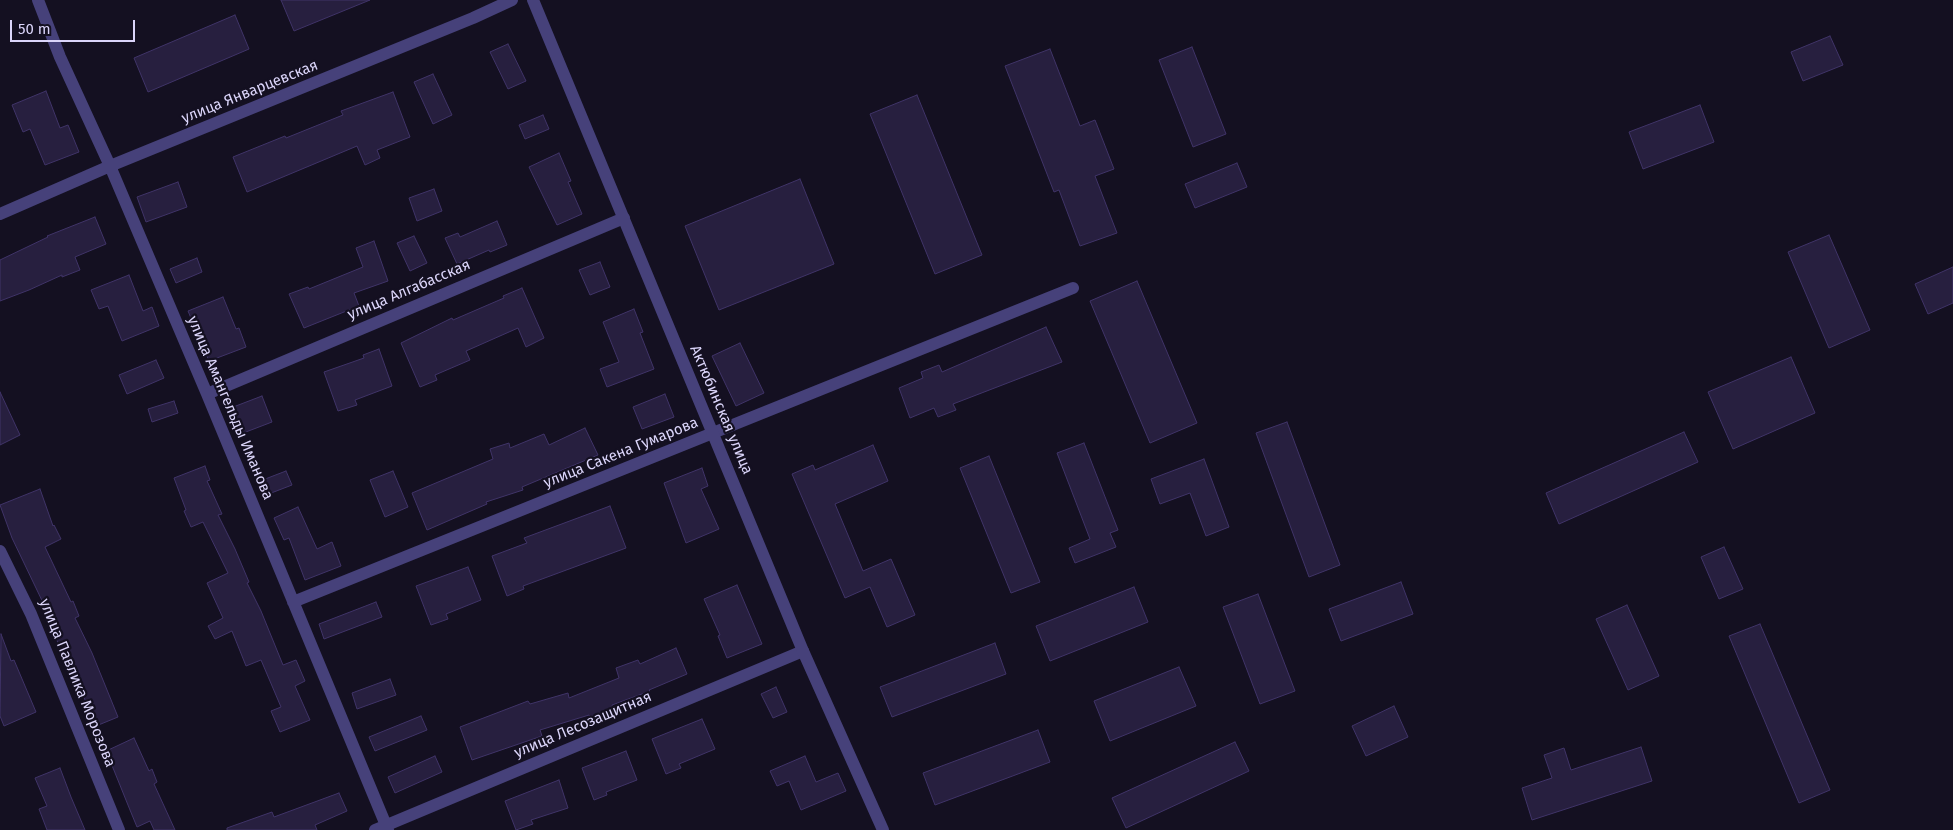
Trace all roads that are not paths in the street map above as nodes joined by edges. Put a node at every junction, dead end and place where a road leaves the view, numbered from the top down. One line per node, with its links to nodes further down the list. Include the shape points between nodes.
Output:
1 (38, 0): 4 (street, улица Амангельды Иманова)
2 (512, 0): 4 (street, улица Январцевская)
3 (533, 0): 6 (street, Актюбинская улица)
4 (110, 166): 5 (street, улица Январцевская); 8 (street, улица Амангельды Иманова)
5 (0, 214)
6 (624, 218): 8 (street, улица Алгабасская); 9 (street, Актюбинская улица)
7 (1073, 288): 9 (street, улица Сакена Гумарова)
8 (207, 394): 11 (street, улица Амангельды Иманова)
9 (713, 434): 11 (street, улица Сакена Гумарова); 12 (street, Актюбинская улица)
10 (0, 551): 14 (street, улица Павлика Морозова, via 31,614)
11 (293, 602): 13 (street, улица Амангельды Иманова)
12 (803, 651): 13 (street, улица Лесозащитная); 15 (street, Актюбинская улица)
13 (383, 829)
14 (119, 830)
15 (883, 830)

